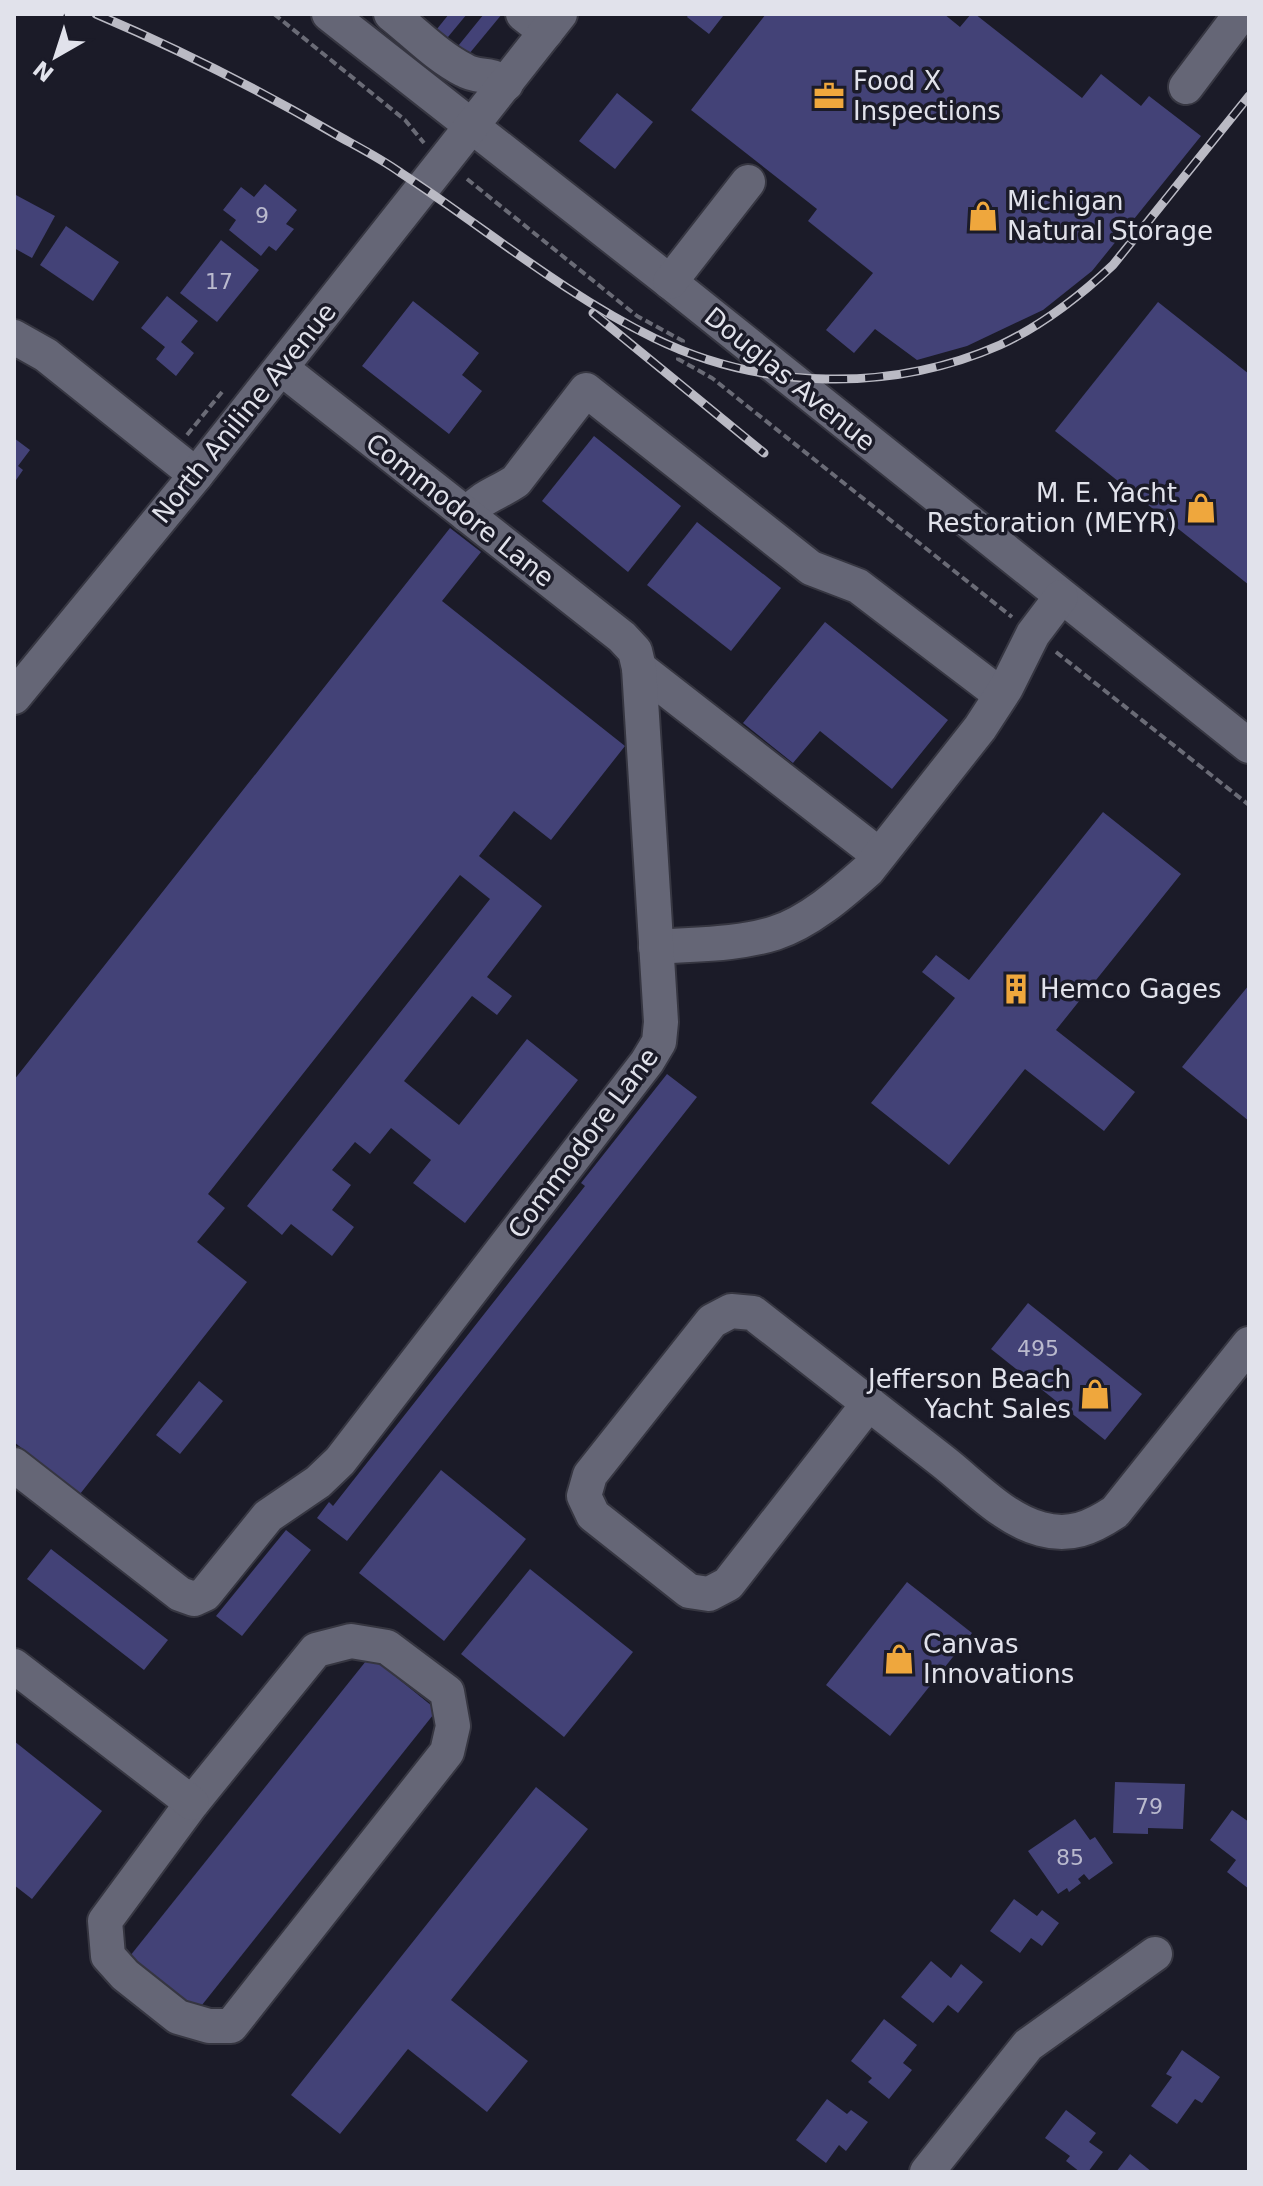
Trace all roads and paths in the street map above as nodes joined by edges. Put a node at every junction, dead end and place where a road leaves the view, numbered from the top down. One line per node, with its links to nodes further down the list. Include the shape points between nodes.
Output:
1 (274, 14): 9 (path, via 405,120)
2 (329, 14): 8 (street, Douglas Avenue)
3 (391, 14): 7 (street, via 460,68 491,75)
4 (1241, 14): 6 (street)
5 (543, 20): 7 (street, North Aniline Avenue)
6 (1186, 87)
7 (500, 91): 8 (street, North Aniline Avenue)
8 (472, 127): 12 (street, Douglas Avenue); 14 (street, North Aniline Avenue)
9 (427, 147)
10 (462, 175): 18 (path, via 637,316 683,341 678,359 712,378)
11 (748, 182): 12 (street)
12 (670, 282): 17 (street, Douglas Avenue)
13 (14, 337): 15 (street, via 46,355)
14 (281, 368): 15 (street, North Aniline Avenue); 16 (street, Commodore Lane)
15 (196, 475): 22 (street, North Aniline Avenue)
16 (467, 515): 20 (street, Commodore Lane, via 622,637 635,651); 21 (street, via 485,496 516,481 586,390 811,568 858,586)
17 (1061, 597): 21 (street, via 1033,634); 23 (street, Douglas Avenue)
18 (1018, 622)
19 (1050, 648): 24 (path)
20 (639, 668): 25 (street); 26 (street, Commodore Lane)
21 (1001, 695): 25 (street)
22 (14, 697)
23 (1249, 746)
24 (1249, 805)
25 (879, 855): 26 (street, via 828,903 777,933)
26 (656, 947): 29 (street, Commodore Lane, via 661,1022 659,1042 647,1062 340,1461 268,1516 205,1594 194,1599 180,1594)
27 (1249, 1344): 28 (street, via 1126,1500 1101,1521 1071,1532 1021,1521)
28 (869, 1403): 28 (street, via 753,1313 731,1311 712,1321 590,1475 584,1496 593,1515 689,1591 709,1594 728,1584)
29 (14, 1465)
30 (14, 1666): 31 (street)
31 (192, 1803): 31 (street, via 105,1921 108,1956 178,2017 231,2026 447,1752 453,1726 447,1692 387,1647 351,1641 316,1650)
32 (1155, 1954): 33 (street, via 1028,2045)
33 (942, 2167)

